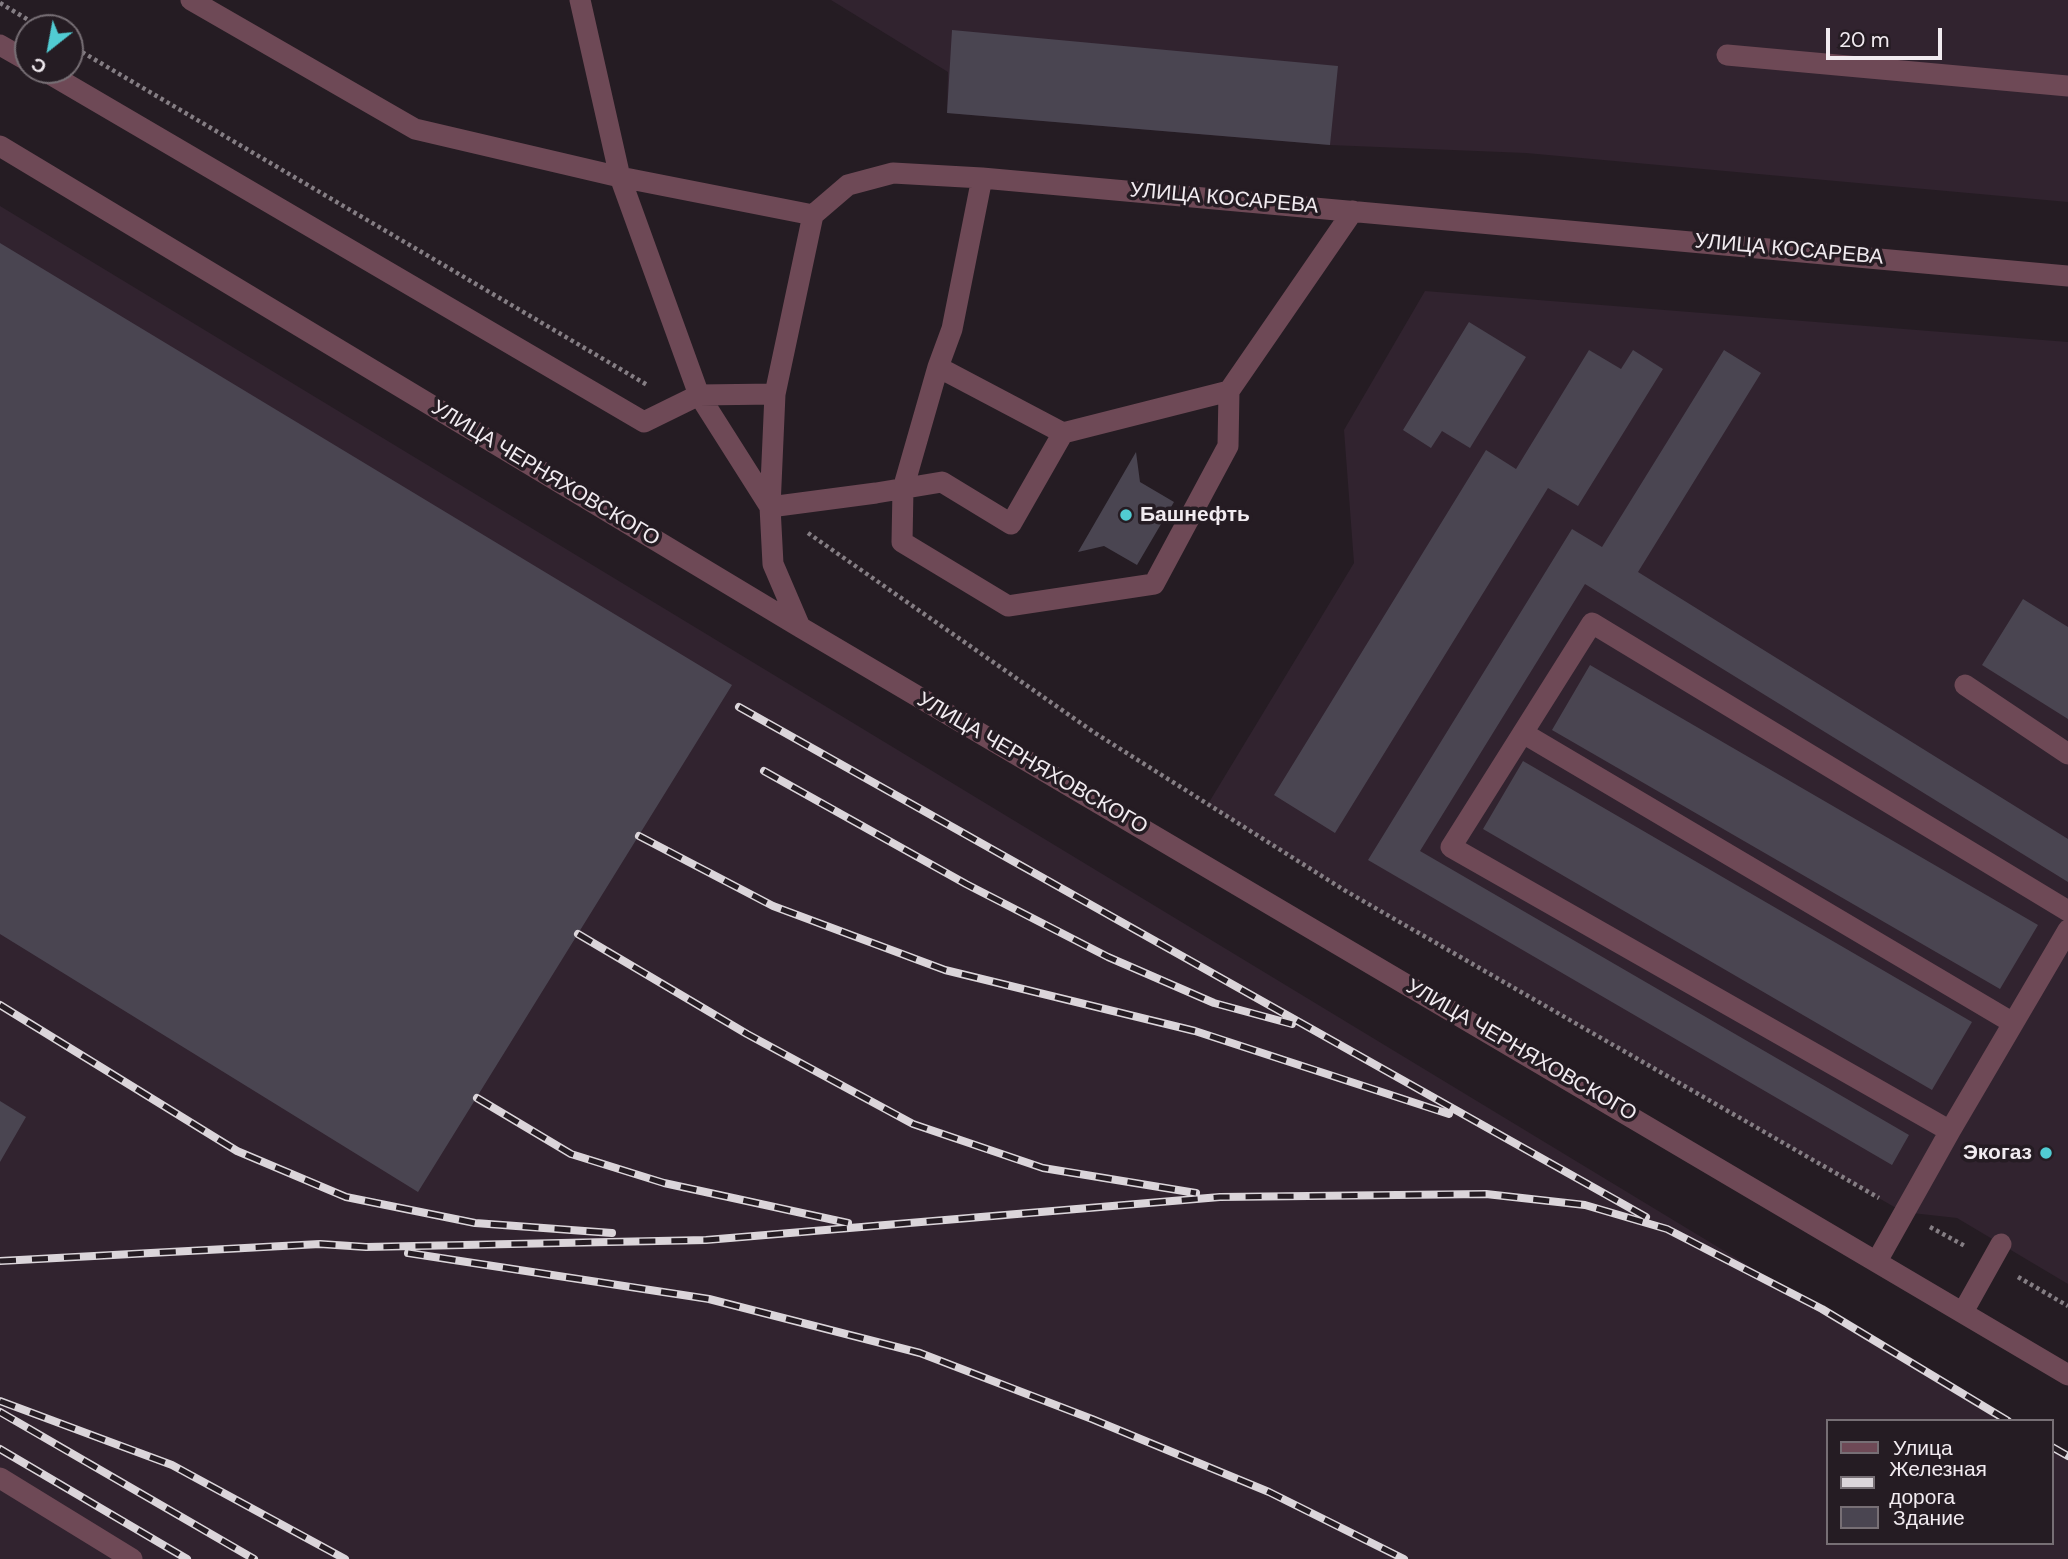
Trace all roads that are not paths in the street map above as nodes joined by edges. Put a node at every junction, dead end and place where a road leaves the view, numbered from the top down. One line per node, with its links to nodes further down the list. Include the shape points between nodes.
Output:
1 (191, 0): 7 (street, via 415,129)
2 (580, 0): 7 (street)
3 (1727, 55): 5 (street)
4 (67, 84): 15 (street, via 645,422)
5 (2068, 86)
6 (0, 146): 19 (street, УЛИЦА ЧЕРНЯХОВСКОГО)
7 (620, 177): 10 (street); 15 (street)
8 (982, 178): 9 (street, УЛИЦА КОСАРЕВА); 10 (street, УЛИЦА КОСАРЕВА, via 892,173 848,185); 12 (street, via 952,329)
9 (1353, 211): 11 (street, УЛИЦА КОСАРЕВА); 13 (street)
10 (813, 215): 14 (street)
11 (2068, 276)
12 (938, 367): 16 (street); 17 (street)
13 (1229, 390): 16 (street); 17 (street, via 1228,446 1154,583 1008,606 902,542)
14 (775, 394): 15 (street); 18 (street)
15 (699, 395): 18 (street)
16 (1063, 433): 17 (street, via 1011,524 942,482)
17 (903, 489): 18 (street)
18 (770, 507): 19 (street, via 772,564)
19 (800, 627): 28 (street, УЛИЦА ЧЕРНЯХОВСКОГО)
20 (1965, 685): 22 (street)
21 (1523, 733): 23 (street, via 1592,623); 25 (street); 26 (street, via 1451,847)
22 (2068, 754)
23 (2068, 911)
24 (2068, 930): 25 (street)
25 (2013, 1023): 26 (street)
26 (1950, 1131): 28 (street)
27 (2001, 1244): 29 (street)
28 (1877, 1261): 29 (street, УЛИЦА ЧЕРНЯХОВСКОГО)
29 (1963, 1312): 30 (street, УЛИЦА ЧЕРНЯХОВСКОГО)
30 (2068, 1375)
31 (0, 1478): 32 (street)
32 (132, 1559)

